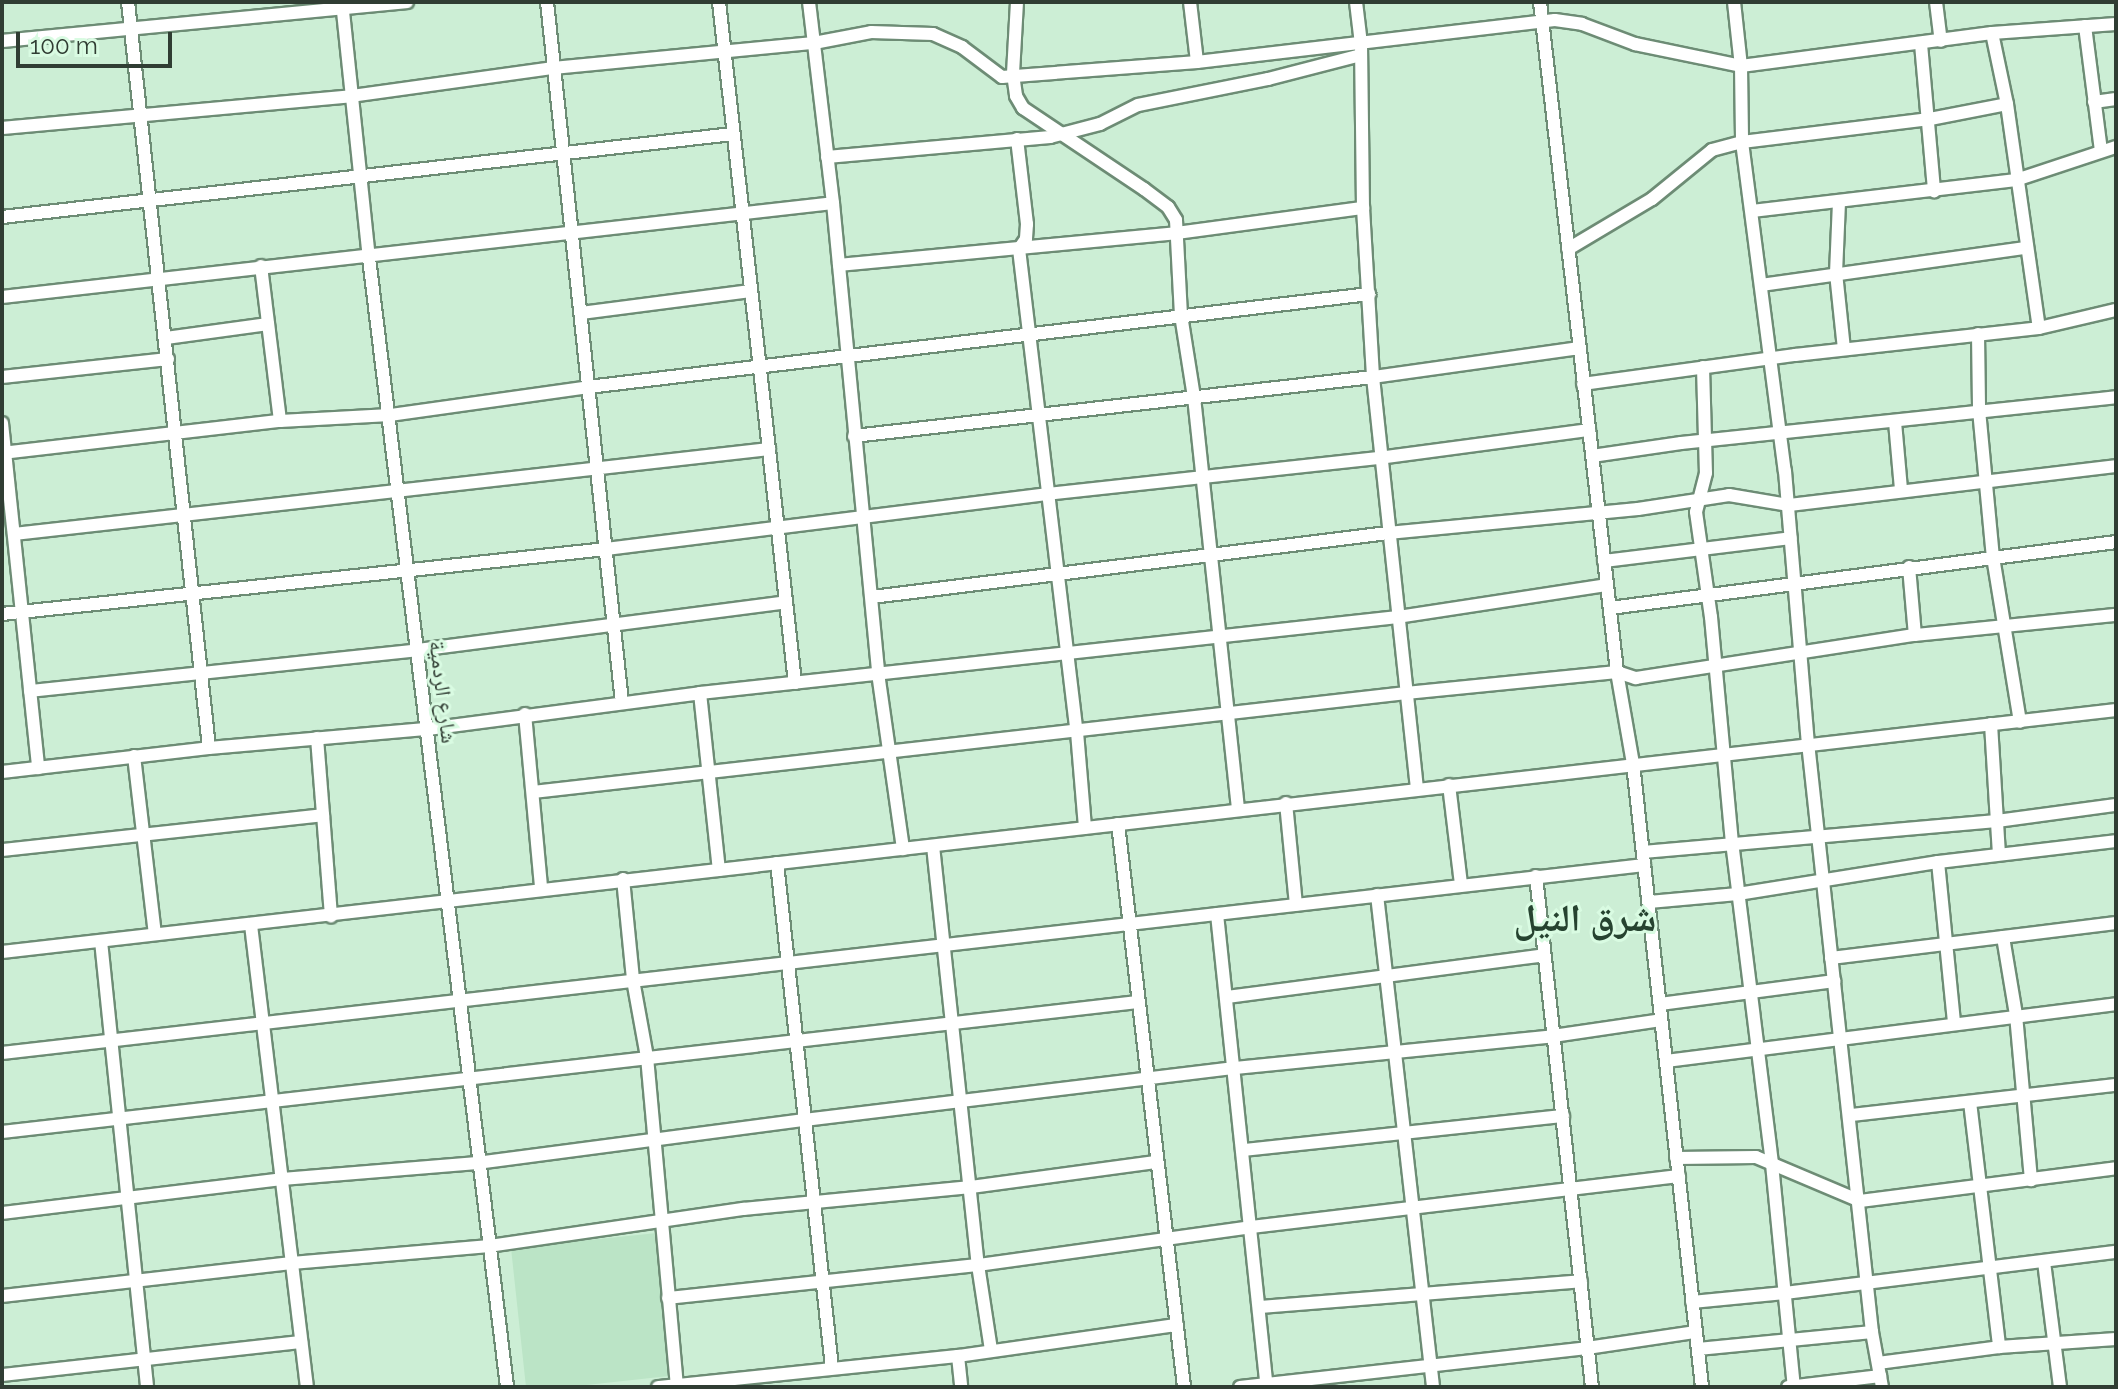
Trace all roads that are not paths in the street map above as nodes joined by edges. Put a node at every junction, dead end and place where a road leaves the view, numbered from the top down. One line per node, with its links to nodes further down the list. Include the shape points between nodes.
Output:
1 (128, 2): 16 (street)
2 (407, 2): 12 (street)
3 (547, 2): 26 (street)
4 (719, 2): 23 (street)
5 (809, 2): 20 (street)
6 (1017, 2): 27 (street)
7 (1190, 2): 24 (street)
8 (1356, 2): 22 (street)
9 (1540, 2): 13 (street)
10 (1734, 2): 25 (street)
11 (1936, 2): 19 (street)
12 (342, 6): 16 (street); 28 (street, شارع الردمية)
13 (1542, 23): 22 (street); 25 (street, via 1582,24 1635,44); 57 (street)
14 (2116, 24): 15 (street)
15 (2085, 26): 17 (street); 30 (street)
16 (130, 27): 18 (street); 32 (street)
17 (1992, 33): 19 (street); 31 (street)
18 (2, 41)
19 (1941, 41): 21 (street)
20 (814, 43): 23 (street); 27 (street, via 871,32 926,33 962,47 996,76); 42 (street)
21 (1921, 44): 25 (street); 33 (street)
22 (1361, 49): 24 (street); 36 (street, via 1268,79 1138,105); 49 (street)
23 (724, 50): 26 (street); 35 (street)
24 (1197, 62): 27 (street)
25 (1741, 66): 38 (street)
26 (553, 68): 28 (street); 41 (street)
27 (1013, 74): 36 (street, via 1023,108)
28 (351, 96): 32 (street); 43 (street, شارع الردمية)
29 (2116, 99): 30 (street)
30 (2094, 102): 40 (street)
31 (2007, 104): 33 (street); 44 (street)
32 (140, 113): 34 (street); 46 (street)
33 (1930, 119): 38 (street); 45 (street)
34 (2, 128)
35 (733, 134): 41 (street); 51 (street)
36 (1062, 135): 37 (street); 54 (street, via 1168,207)
37 (1017, 139): 42 (street); 56 (street, via 1027,224)
38 (1742, 142): 50 (street); 57 (street, via 1707,152 1652,199)
39 (2116, 147): 40 (street)
40 (2101, 151): 44 (street)
41 (563, 154): 43 (street); 53 (street)
42 (827, 157): 48 (street)
43 (359, 178): 46 (street); 58 (street, شارع الردمية)
44 (2016, 180): 45 (street); 55 (street)
45 (1934, 191): 47 (street)
46 (151, 201): 52 (street); 62 (street)
47 (1839, 202): 50 (street); 61 (street)
48 (833, 203): 51 (street); 59 (street)
49 (1363, 208): 54 (street); 65 (street)
50 (1752, 211): 63 (street)
51 (742, 215): 53 (street); 64 (street)
52 (2, 217)
53 (571, 231): 58 (street); 68 (street)
54 (1177, 233): 56 (street); 69 (street)
55 (2025, 248): 61 (street); 71 (street)
56 (1019, 249): 59 (street); 72 (street)
57 (1568, 249): 75 (street)
58 (369, 258): 60 (street); 90 (street, شارع الردمية)
59 (839, 265): 77 (street)
60 (261, 266): 62 (street); 70 (street)
61 (1836, 273): 63 (street); 76 (street)
62 (159, 279): 66 (street); 74 (street)
63 (1761, 285): 78 (street)
64 (751, 291): 68 (street); 81 (street)
65 (1369, 294): 69 (street); 83 (street)
66 (2, 297)
67 (2116, 310): 71 (street)
68 (581, 313): 85 (street)
69 (1181, 315): 72 (street); 86 (street)
70 (268, 324): 74 (street); 91 (street)
71 (2039, 328): 73 (street)
72 (1029, 334): 77 (street); 89 (street)
73 (1978, 334): 76 (street); 88 (street)
74 (166, 338): 79 (street)
75 (1579, 348): 83 (street); 84 (street)
76 (1844, 349): 78 (street)
77 (847, 358): 81 (street); 97 (street)
78 (1770, 358): 80 (street); 96 (street)
79 (168, 359): 82 (street); 95 (street)
80 (1703, 367): 84 (street); 98 (street)
81 (759, 369): 85 (street); 99 (street)
82 (2, 377)
83 (1373, 377): 86 (street); 102 (street)
84 (1583, 384): 94 (street)
85 (588, 387): 90 (street); 104 (street)
86 (1194, 397): 89 (street); 105 (street)
87 (2116, 397): 88 (street)
88 (1979, 410): 92 (street); 106 (street)
89 (1038, 413): 97 (street); 109 (street)
90 (390, 415): 91 (street); 108 (street, شارع الردمية)
91 (280, 421): 95 (street)
92 (1895, 422): 96 (street); 107 (street)
93 (2, 423): 100 (street)
94 (1589, 430): 101 (street); 102 (street)
95 (177, 434): 100 (street); 113 (street)
96 (1778, 434): 98 (street); 111 (street)
97 (854, 436): 114 (street)
98 (1706, 441): 101 (street); 110 (street, via 1706,473)
99 (769, 449): 104 (street); 115 (street)
100 (4, 453): 117 (street)
101 (1592, 456): 112 (street)
102 (1379, 458): 105 (street); 116 (street)
103 (2116, 466): 106 (street)
104 (597, 468): 108 (street); 120 (street)
105 (1203, 478): 109 (street); 122 (street)
106 (1988, 479): 107 (street); 123 (street)
107 (1901, 489): 111 (street)
108 (399, 492): 113 (street); 126 (street, شارع الردمية)
109 (1047, 494): 114 (street); 127 (street)
110 (1697, 500): 111 (street, via 1733,494); 112 (street); 121 (street)
111 (1789, 505): 118 (street)
112 (1599, 514): 116 (street); 124 (street)
113 (186, 516): 117 (street); 130 (street)
114 (864, 517): 115 (street); 131 (street)
115 (778, 527): 120 (street); 133 (street)
116 (1388, 533): 122 (street); 138 (street)
117 (14, 534): 135 (street)
118 (1791, 538): 121 (street); 128 (street)
119 (2116, 542): 123 (street)
120 (606, 549): 126 (street); 139 (street)
121 (1701, 551): 124 (street); 132 (street)
122 (1210, 554): 127 (street); 141 (street)
123 (1993, 557): 125 (street); 140 (street)
124 (1604, 561): 129 (street)
125 (1909, 567): 128 (street); 142 (street)
126 (407, 571): 130 (street); 143 (street, شارع الردمية)
127 (1059, 573): 131 (street); 145 (street)
128 (1793, 583): 132 (street); 144 (street)
129 (1607, 585): 134 (street); 138 (street)
130 (195, 593): 135 (street); 147 (street)
131 (872, 597): 149 (street)
132 (1708, 597): 134 (street); 146 (street)
133 (786, 602): 139 (street); 150 (street)
134 (1610, 608): 148 (street)
135 (22, 612): 136 (street); 151 (street)
136 (2, 614)
137 (2116, 615): 140 (street)
138 (1398, 617): 141 (street); 153 (street)
139 (613, 624): 143 (street); 154 (street)
140 (2002, 627): 142 (street); 158 (street)
141 (1218, 635): 145 (street); 157 (street)
142 (1915, 635): 144 (street)
143 (418, 650): 147 (street); 160 (street, شارع الردمية)
144 (1800, 651): 146 (street); 163 (street)
145 (1068, 653): 149 (street); 161 (street)
146 (1715, 665): 148 (street, via 1636,678); 166 (street)
147 (203, 671): 151 (street); 164 (street)
148 (1617, 672): 153 (street); 168 (street)
149 (878, 673): 150 (street); 165 (street)
150 (795, 683): 152 (street)
151 (30, 691): 169 (street)
152 (700, 693): 154 (street); 170 (street)
153 (1406, 693): 157 (street); 173 (street)
154 (622, 703): 156 (street)
155 (2116, 710): 158 (street)
156 (525, 714): 160 (street); 174 (street)
157 (1228, 715): 161 (street); 177 (street)
158 (2020, 722): 159 (street)
159 (1991, 724): 163 (street); 179 (street)
160 (428, 729): 162 (street); 202 (street, شارع الردمية)
161 (1077, 732): 165 (street); 181 (street)
162 (317, 738): 164 (street); 178 (street)
163 (1808, 743): 166 (street); 183 (street)
164 (209, 748): 167 (street)
165 (888, 749): 170 (street); 187 (street)
166 (1724, 754): 168 (street); 185 (street)
167 (134, 756): 169 (street); 182 (street)
168 (1633, 764): 172 (street); 190 (street)
169 (38, 768): 171 (street)
170 (709, 770): 174 (street); 193 (street)
171 (2, 772)
172 (1449, 785): 173 (street); 197 (street)
173 (1417, 789): 175 (street)
174 (533, 792): 198 (street)
175 (1286, 803): 177 (street); 203 (street)
176 (2116, 805): 179 (street)
177 (1238, 809): 180 (street)
178 (323, 815): 182 (street); 205 (street)
179 (1997, 821): 183 (street); 189 (street)
180 (1118, 824): 181 (street); 206 (street)
181 (1085, 828): 186 (street)
182 (143, 832): 188 (street); 209 (street)
183 (1820, 837): 185 (street); 196 (street)
184 (2116, 841): 189 (street)
185 (1732, 842): 190 (street); 199 (street)
186 (933, 846): 187 (street); 213 (street)
187 (903, 849): 192 (street)
188 (2, 850)
189 (1999, 854): 191 (street)
190 (1644, 858): 194 (street); 201 (street)
191 (1938, 862): 196 (street); 212 (street)
192 (777, 863): 193 (street); 217 (street)
193 (719, 870): 195 (street)
194 (1536, 876): 197 (street); 215 (street)
195 (623, 879): 198 (street); 219 (street)
196 (1824, 880): 199 (street); 216 (street)
197 (1461, 884): 200 (street)
198 (541, 888): 202 (street)
199 (1738, 894): 201 (street); 221 (street)
200 (1377, 895): 203 (street); 218 (street)
201 (1649, 902): 225 (street)
202 (449, 903): 205 (street); 223 (street, شارع الردمية)
203 (1296, 905): 204 (street)
204 (1217, 914): 206 (street); 222 (street)
205 (331, 916): 208 (street)
206 (1131, 923): 213 (street); 224 (street)
207 (2116, 923): 210 (street)
208 (251, 925): 209 (street); 231 (street)
209 (155, 934): 211 (street)
210 (2003, 937): 212 (street); 227 (street)
211 (101, 941): 214 (street); 234 (street)
212 (1947, 943): 216 (street); 229 (street)
213 (944, 944): 217 (street); 230 (street)
214 (2, 952)
215 (1544, 955): 218 (street); 232 (street)
216 (1831, 958): 220 (street)
217 (789, 962): 219 (street); 235 (street)
218 (1386, 973): 222 (street); 237 (street)
219 (633, 980): 223 (street); 239 (street)
220 (1834, 981): 221 (street); 233 (street)
221 (1751, 993): 225 (street); 236 (street)
222 (1227, 997): 241 (street)
223 (458, 1001): 231 (street); 243 (street, شارع الردمية)
224 (1138, 1002): 230 (street); 242 (street)
225 (1660, 1004): 228 (street)
226 (2116, 1004): 227 (street)
227 (2016, 1015): 229 (street); 245 (street)
228 (1661, 1020): 232 (street); 240 (street)
229 (1954, 1022): 233 (street)
230 (952, 1023): 235 (street); 248 (street)
231 (262, 1024): 234 (street); 246 (street)
232 (1553, 1036): 237 (street); 250 (street)
233 (1840, 1038): 236 (street); 249 (street)
234 (110, 1041): 238 (street); 251 (street)
235 (799, 1043): 239 (street); 252 (street)
236 (1757, 1050): 240 (street); 260 (street)
237 (1395, 1052): 241 (street); 253 (street)
238 (2, 1053)
239 (647, 1057): 243 (street); 255 (street)
240 (1666, 1061): 257 (street)
241 (1235, 1068): 242 (street); 256 (street)
242 (1148, 1080): 248 (street); 258 (street)
243 (467, 1081): 246 (street); 259 (street, شارع الردمية)
244 (2116, 1085): 245 (street)
245 (2023, 1096): 247 (street); 264 (street)
246 (273, 1100): 251 (street); 263 (street)
247 (1970, 1102): 249 (street); 265 (street)
248 (964, 1103): 252 (street); 266 (street)
249 (1851, 1115): 270 (street)
250 (1563, 1116): 253 (street); 267 (street)
251 (118, 1119): 254 (street); 268 (street)
252 (804, 1120): 255 (street); 269 (street)
253 (1403, 1131): 256 (street); 271 (street)
254 (2, 1132)
255 (655, 1139): 259 (street); 273 (street)
256 (1244, 1150): 274 (street)
257 (1676, 1158): 260 (street, via 1747,1155); 262 (street)
258 (1157, 1162): 266 (street); 275 (street)
259 (477, 1163): 263 (street); 276 (street, شارع الردمية)
260 (1772, 1164): 270 (street); 287 (street)
261 (2116, 1168): 264 (street)
262 (1679, 1176): 267 (street); 290 (street)
263 (282, 1179): 268 (street); 279 (street)
264 (2031, 1180): 265 (street)
265 (1979, 1186): 270 (street); 281 (street)
266 (971, 1187): 269 (street); 280 (street)
267 (1572, 1188): 271 (street); 283 (street)
268 (128, 1197): 272 (street); 284 (street)
269 (814, 1201): 273 (street); 282 (street)
270 (1860, 1201): 285 (street)
271 (1413, 1209): 274 (street); 286 (street)
272 (2, 1213)
273 (660, 1221): 276 (street); 289 (street)
274 (1251, 1227): 275 (street); 291 (street)
275 (1166, 1240): 280 (street); 292 (street)
276 (489, 1246): 279 (street); 313 (street, شارع الردمية)
277 (2116, 1252): 278 (street)
278 (2044, 1262): 281 (street); 298 (street)
279 (292, 1263): 284 (street); 297 (street)
280 (978, 1265): 282 (street); 302 (street)
281 (1987, 1267): 285 (street); 299 (street)
282 (823, 1280): 289 (street); 306 (street)
283 (1581, 1281): 286 (street); 300 (street)
284 (137, 1282): 288 (street); 304 (street)
285 (1867, 1282): 287 (street); 294 (street)
286 (1422, 1293): 291 (street); 305 (street)
287 (1785, 1293): 290 (street); 296 (street)
288 (2, 1296)
289 (668, 1298): 309 (street)
290 (1692, 1302): 293 (street)
291 (1260, 1307): 310 (street)
292 (1177, 1325): 302 (street); 316 (street)
293 (1696, 1332): 300 (street); 301 (street)
294 (1872, 1332): 296 (street); 308 (street)
295 (2116, 1339): 298 (street)
296 (1791, 1341): 301 (street); 322 (street)
297 (301, 1342): 304 (street); 312 (street)
298 (2054, 1346): 299 (street); 323 (street)
299 (1999, 1347): 308 (street)
300 (1587, 1348): 305 (street); 319 (street)
301 (1698, 1349): 320 (street)
302 (991, 1350): 303 (street)
303 (958, 1356): 306 (street); 315 (street)
304 (144, 1360): 307 (street); 311 (street)
305 (1431, 1364): 310 (street); 318 (street)
306 (832, 1368): 309 (street)
307 (2, 1375)
308 (1880, 1375): 322 (street)
309 (677, 1384): 314 (street)
310 (1266, 1385): 317 (street)
311 (147, 1387)
312 (307, 1387)
313 (507, 1387)
314 (658, 1387)
315 (961, 1387)
316 (1184, 1387)
317 (1240, 1387)
318 (1433, 1387)
319 (1592, 1387)
320 (1702, 1387)
321 (1788, 1387): 322 (street)
322 (1794, 1387)
323 (2060, 1387)

